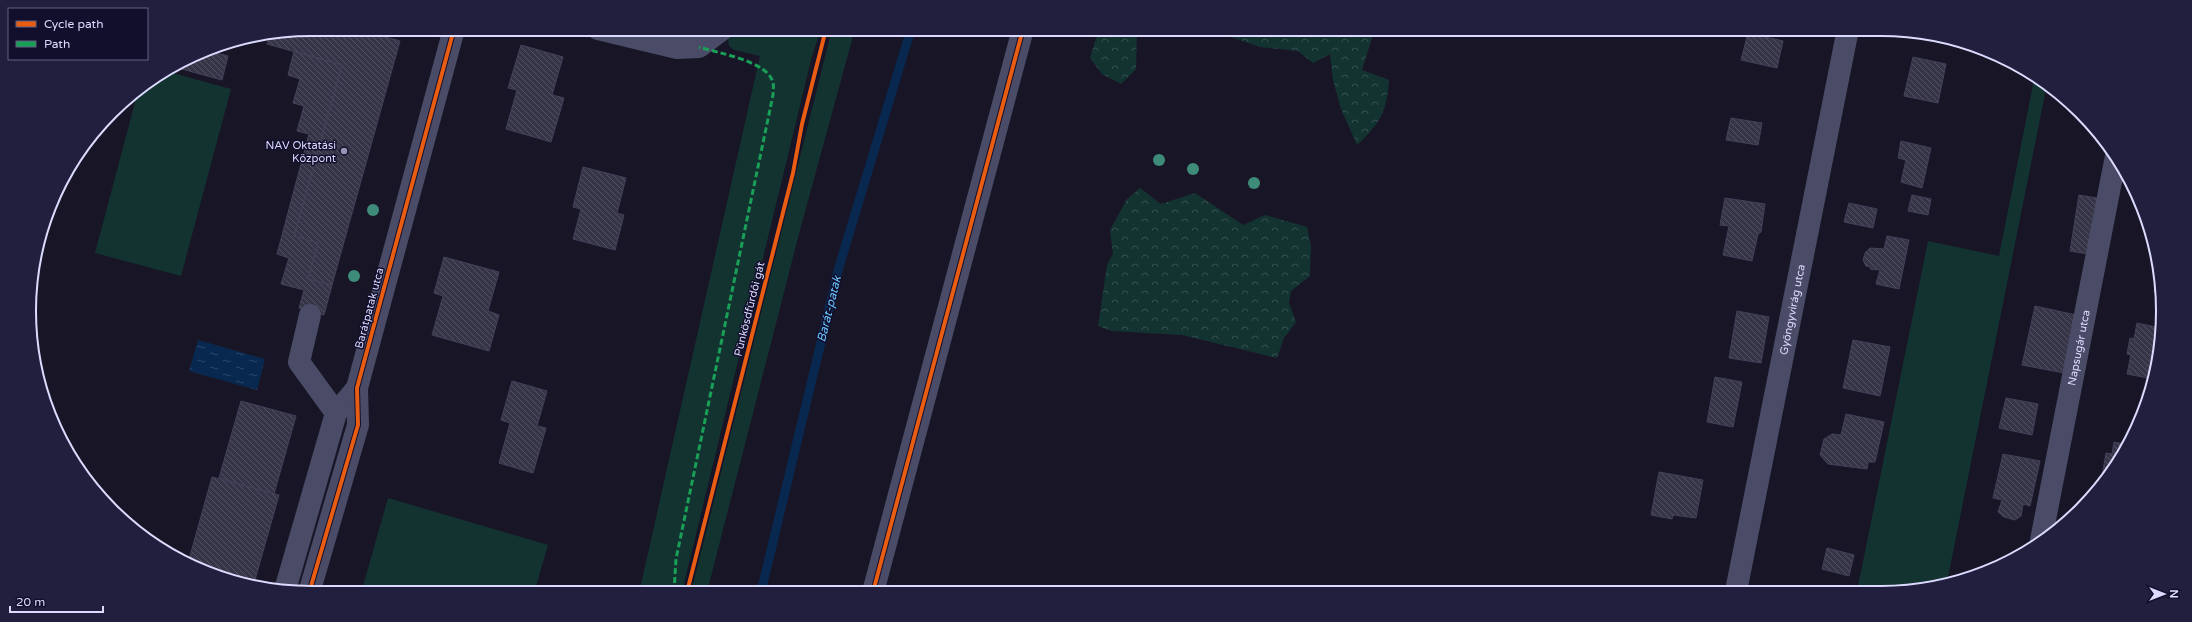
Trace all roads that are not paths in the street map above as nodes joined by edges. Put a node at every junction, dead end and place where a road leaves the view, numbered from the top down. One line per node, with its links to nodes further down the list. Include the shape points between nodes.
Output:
1 (452, 36): 8 (street, Barátpatak utca)
2 (627, 36): 3 (street, via 677,48 699,47)
3 (714, 36)
4 (1022, 36): 13 (street)
5 (1847, 36): 14 (street, Gyöngyvirág utca)
6 (2114, 165): 10 (street, Napsugár utca)
7 (310, 314): 9 (street, via 298,362)
8 (357, 388): 9 (street, Barátpatak utca); 12 (street, Barátpatak utca, via 358,425)
9 (336, 413): 11 (street, Barátpatak utca)
10 (2042, 534)
11 (287, 585)
12 (312, 586)
13 (875, 586)
14 (1737, 586)

